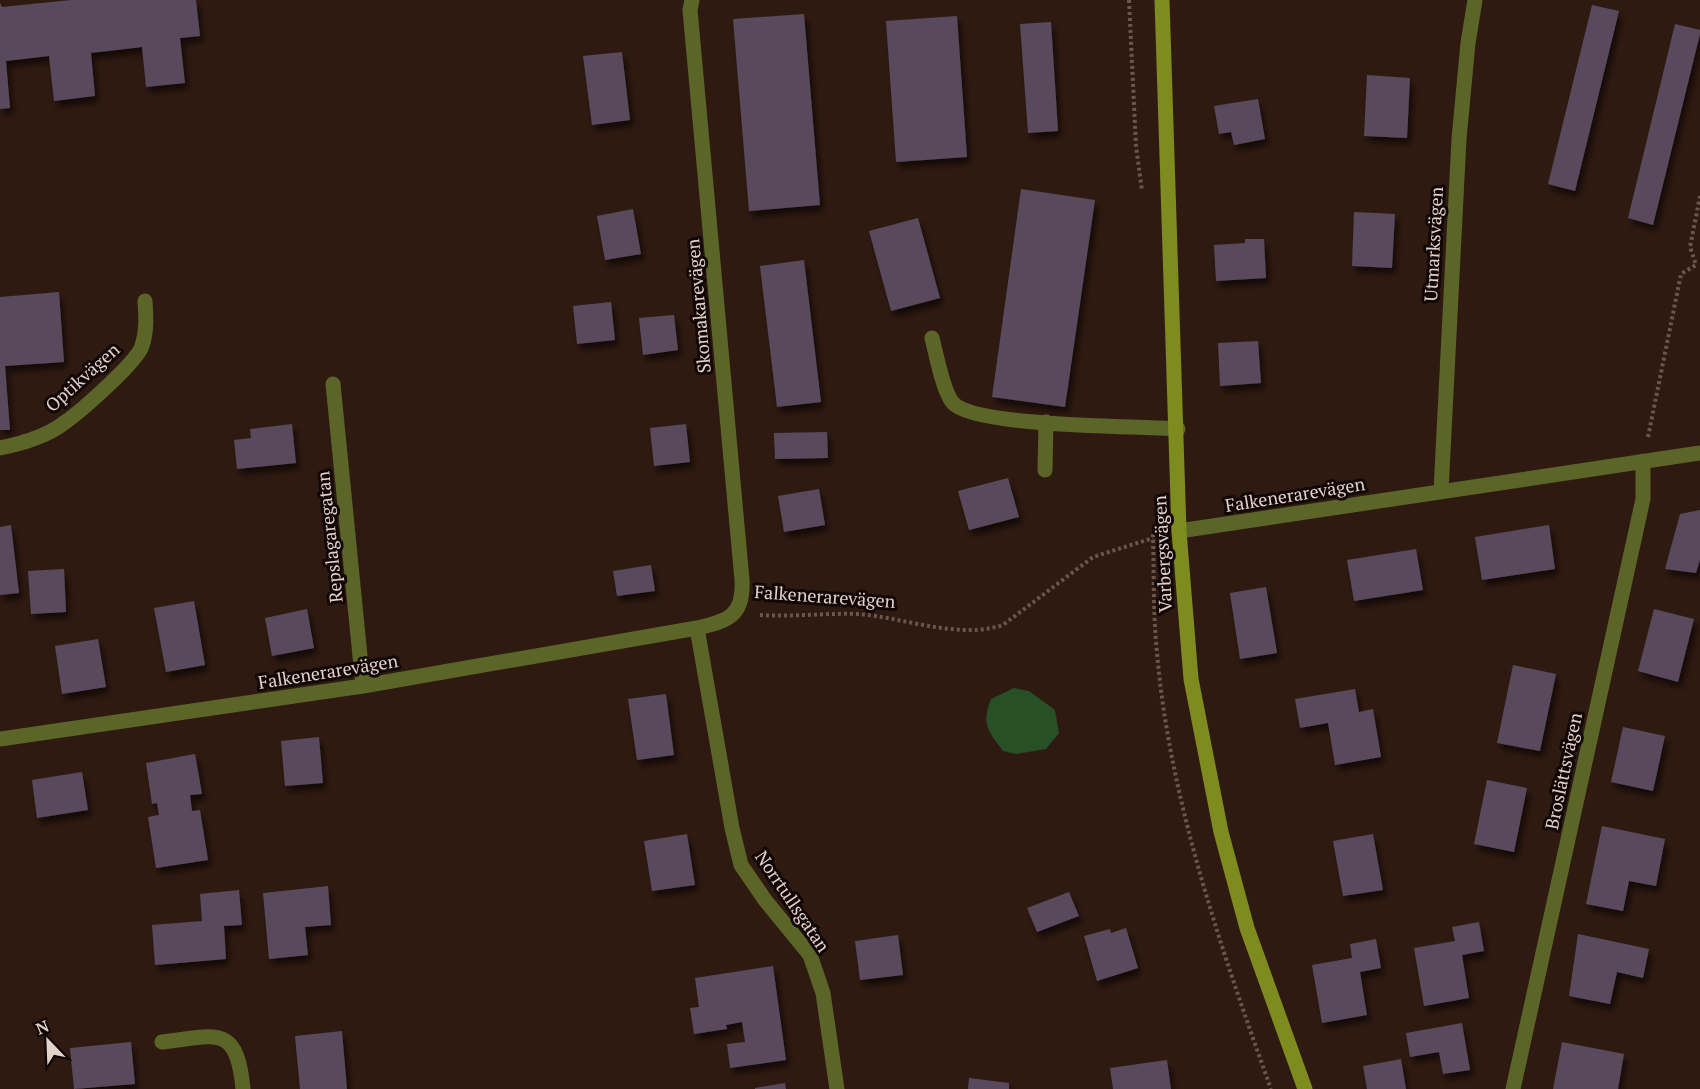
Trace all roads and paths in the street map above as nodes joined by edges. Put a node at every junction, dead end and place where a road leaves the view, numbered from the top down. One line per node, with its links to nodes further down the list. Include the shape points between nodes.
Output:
1 (692, 0): 17 (street, Skomakarevägen, via 742,580)
2 (1162, 0): 10 (main road, Varbergsvägen)
3 (1476, 0): 15 (street, Utmarksvägen, via 1459,140)
4 (1700, 196): 5 (path, via 1690,247)
5 (1698, 265): 13 (path, via 1681,274)
6 (145, 301): 11 (street, Optikvägen, via 147,327 142,349 127,366 63,424)
7 (932, 338): 9 (street, via 951,401 961,410 978,416)
8 (333, 384): 19 (street, Repslagaregatan)
9 (1046, 422): 10 (street); 14 (street)
10 (1178, 429): 16 (main road, Varbergsvägen)
11 (0, 447)
12 (1700, 453): 13 (street, Falkenerarevägen)
13 (1643, 461): 15 (street, Falkenerarevägen); 25 (street, Broslättsvägen, via 1643,499)
14 (1045, 470)
15 (1440, 491): 16 (street, Falkenerarevägen)
16 (1179, 531): 17 (path, Falkenerarevägen, via 1093,557 1003,625 986,630 856,614 791,617 758,615); 24 (main road, Varbergsvägen, via 1191,679 1221,832 1247,928)
17 (739, 609): 18 (street, Falkenerarevägen, via 728,618)
18 (697, 628): 19 (street, Falkenerarevägen); 23 (street, Norrtullsgatan, via 741,865 810,955 823,993)
19 (363, 686): 20 (street, Falkenerarevägen)
20 (0, 739)
21 (162, 1042): 22 (street, via 212,1037 226,1040 239,1057)
22 (243, 1089)
23 (837, 1089)
24 (1305, 1089)
25 (1513, 1089)

